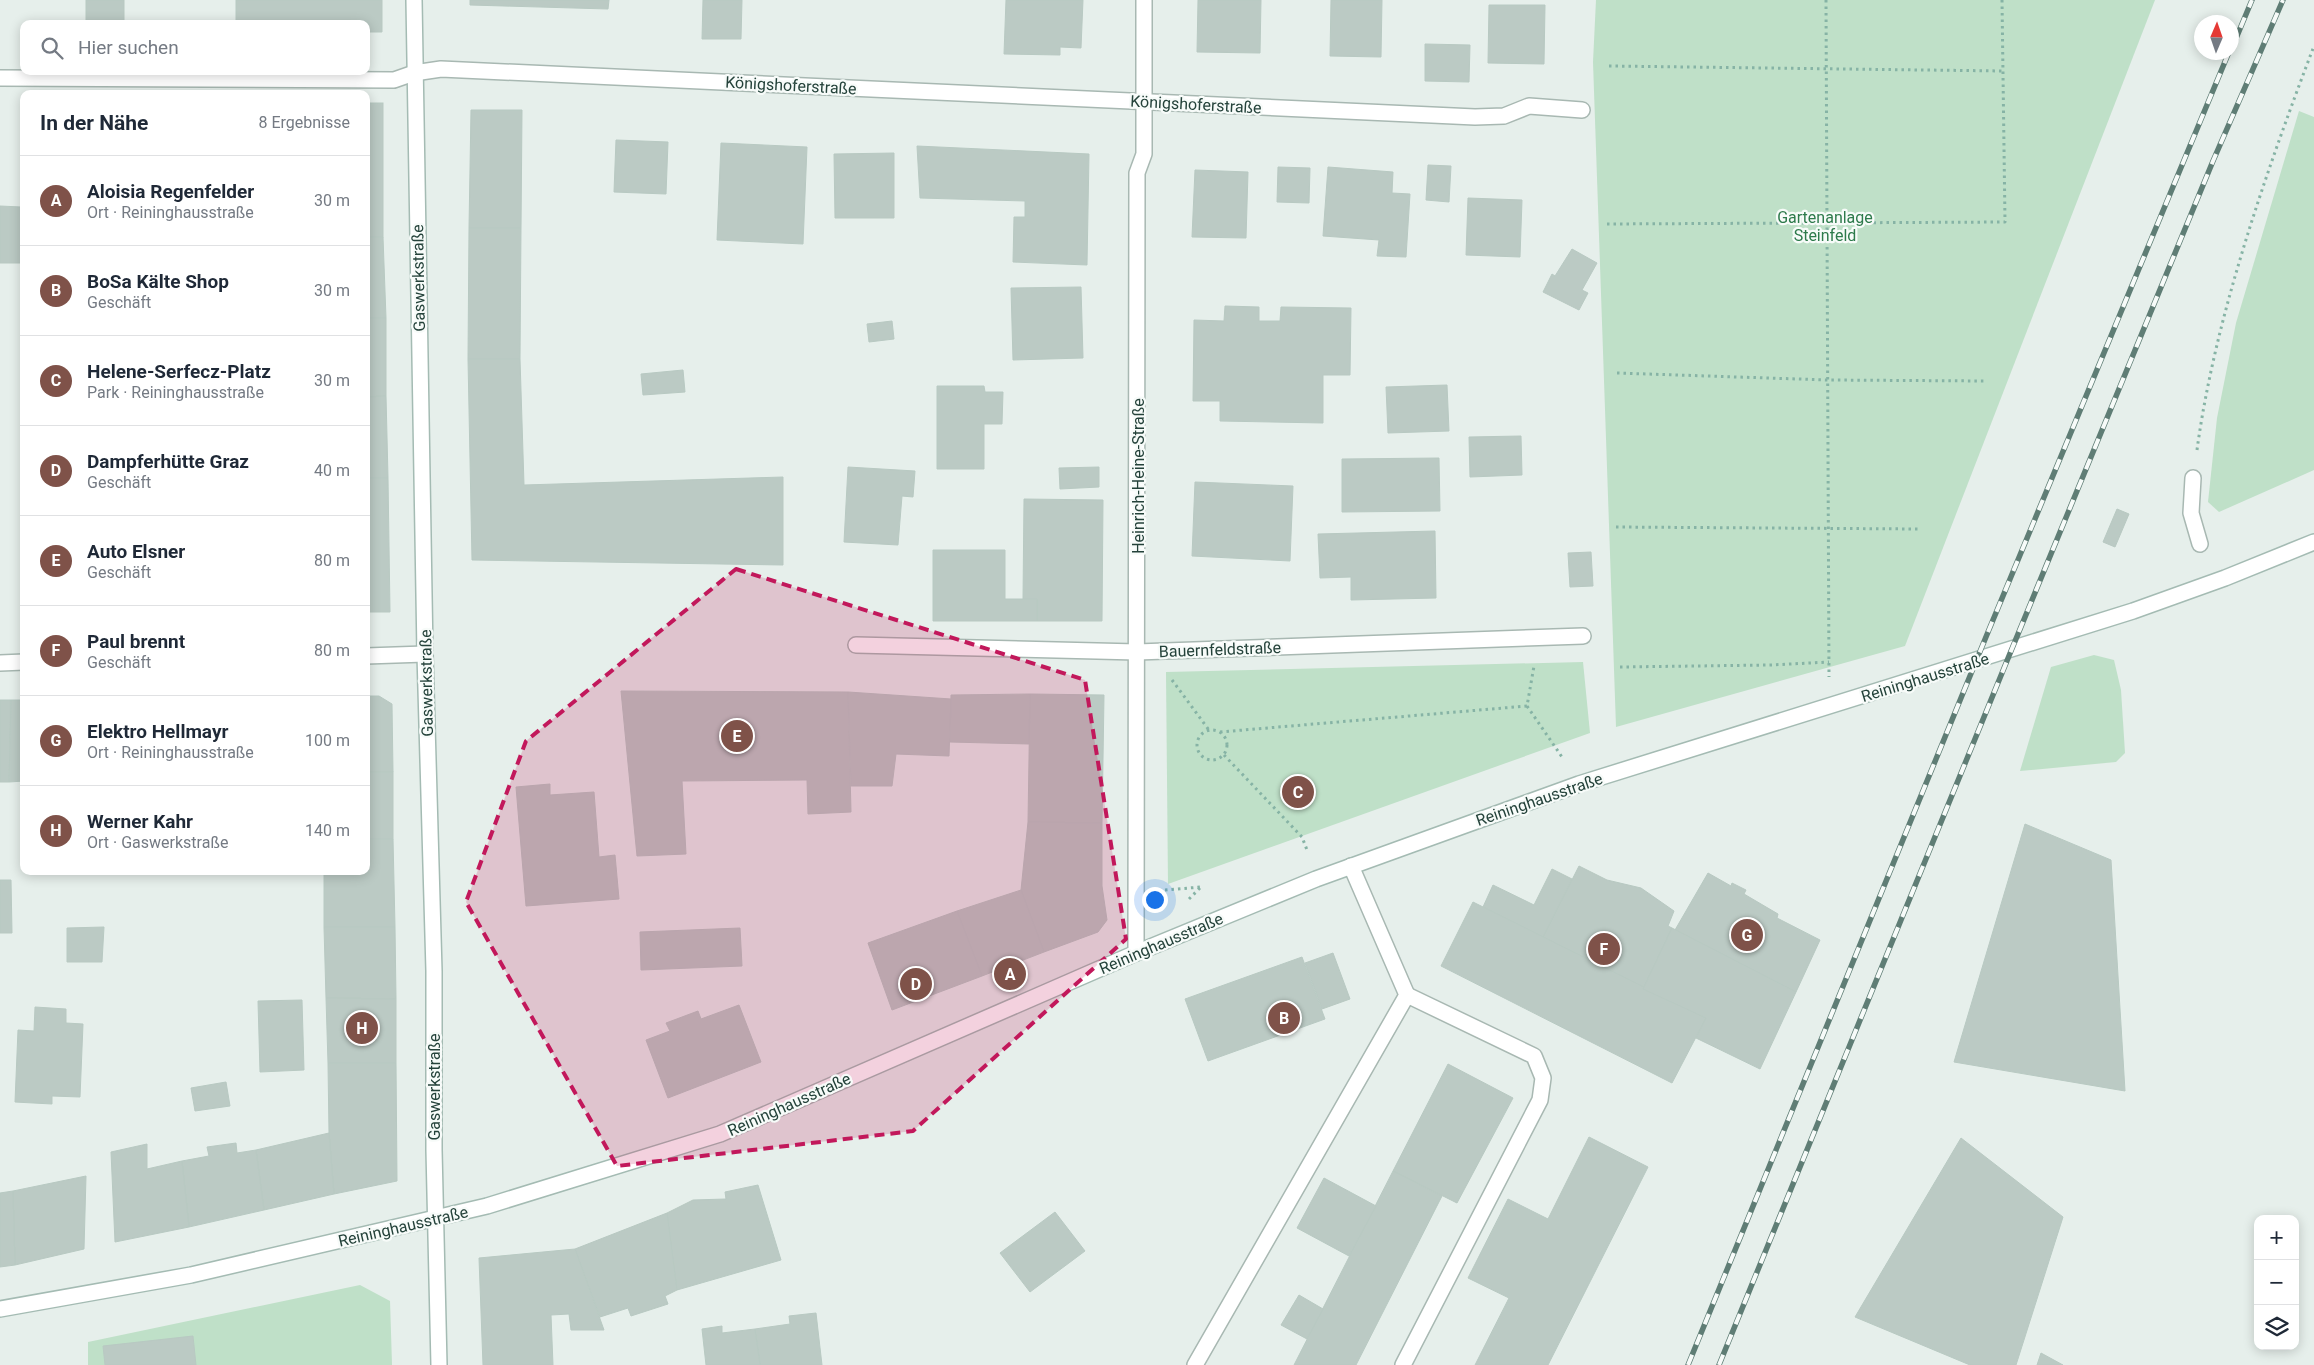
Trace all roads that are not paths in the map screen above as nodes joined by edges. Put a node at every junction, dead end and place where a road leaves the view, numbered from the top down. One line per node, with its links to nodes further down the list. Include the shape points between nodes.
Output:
1 (414, 0): 3 (street, Gaswerkstraße)
2 (1144, 0): 5 (street, Heinrich-Heine-Straße)
3 (414, 73): 4 (street, Königshoferstraße, via 394,80); 5 (street, Königshoferstraße, via 441,69); 13 (street, Gaswerkstraße)
4 (0, 78)
5 (1144, 102): 6 (street, Königshoferstraße, via 1475,117 1504,116 1529,106); 12 (street, Heinrich-Heine-Straße, via 1144,154 1137,173)
6 (1582, 110)
7 (2194, 478): 9 (street, via 2191,513)
8 (2314, 542): 17 (street, Reininghausstraße, via 2133,611 1579,784)
9 (2200, 544)
10 (1583, 636): 12 (street, Bauernfeldstraße)
11 (856, 644): 12 (street, Bauernfeldstraße)
12 (1138, 652): 18 (street, Heinrich-Heine-Straße)
13 (425, 654): 14 (street); 20 (street, Gaswerkstraße, via 434,971)
14 (370, 656)
15 (20, 662): 16 (street)
16 (0, 663)
17 (1351, 866): 18 (street, Reininghausstraße); 19 (street)
18 (1136, 953): 20 (street, Reininghausstraße, via 720,1134 487,1206)
19 (1407, 995): 23 (street); 24 (street, via 1534,1056 1544,1078 1540,1100)
20 (435, 1217): 21 (street, Reininghausstraße, via 191,1275); 22 (street, Gaswerkstraße)
21 (0, 1309)
22 (439, 1365)
23 (1195, 1365)
24 (1403, 1365)

